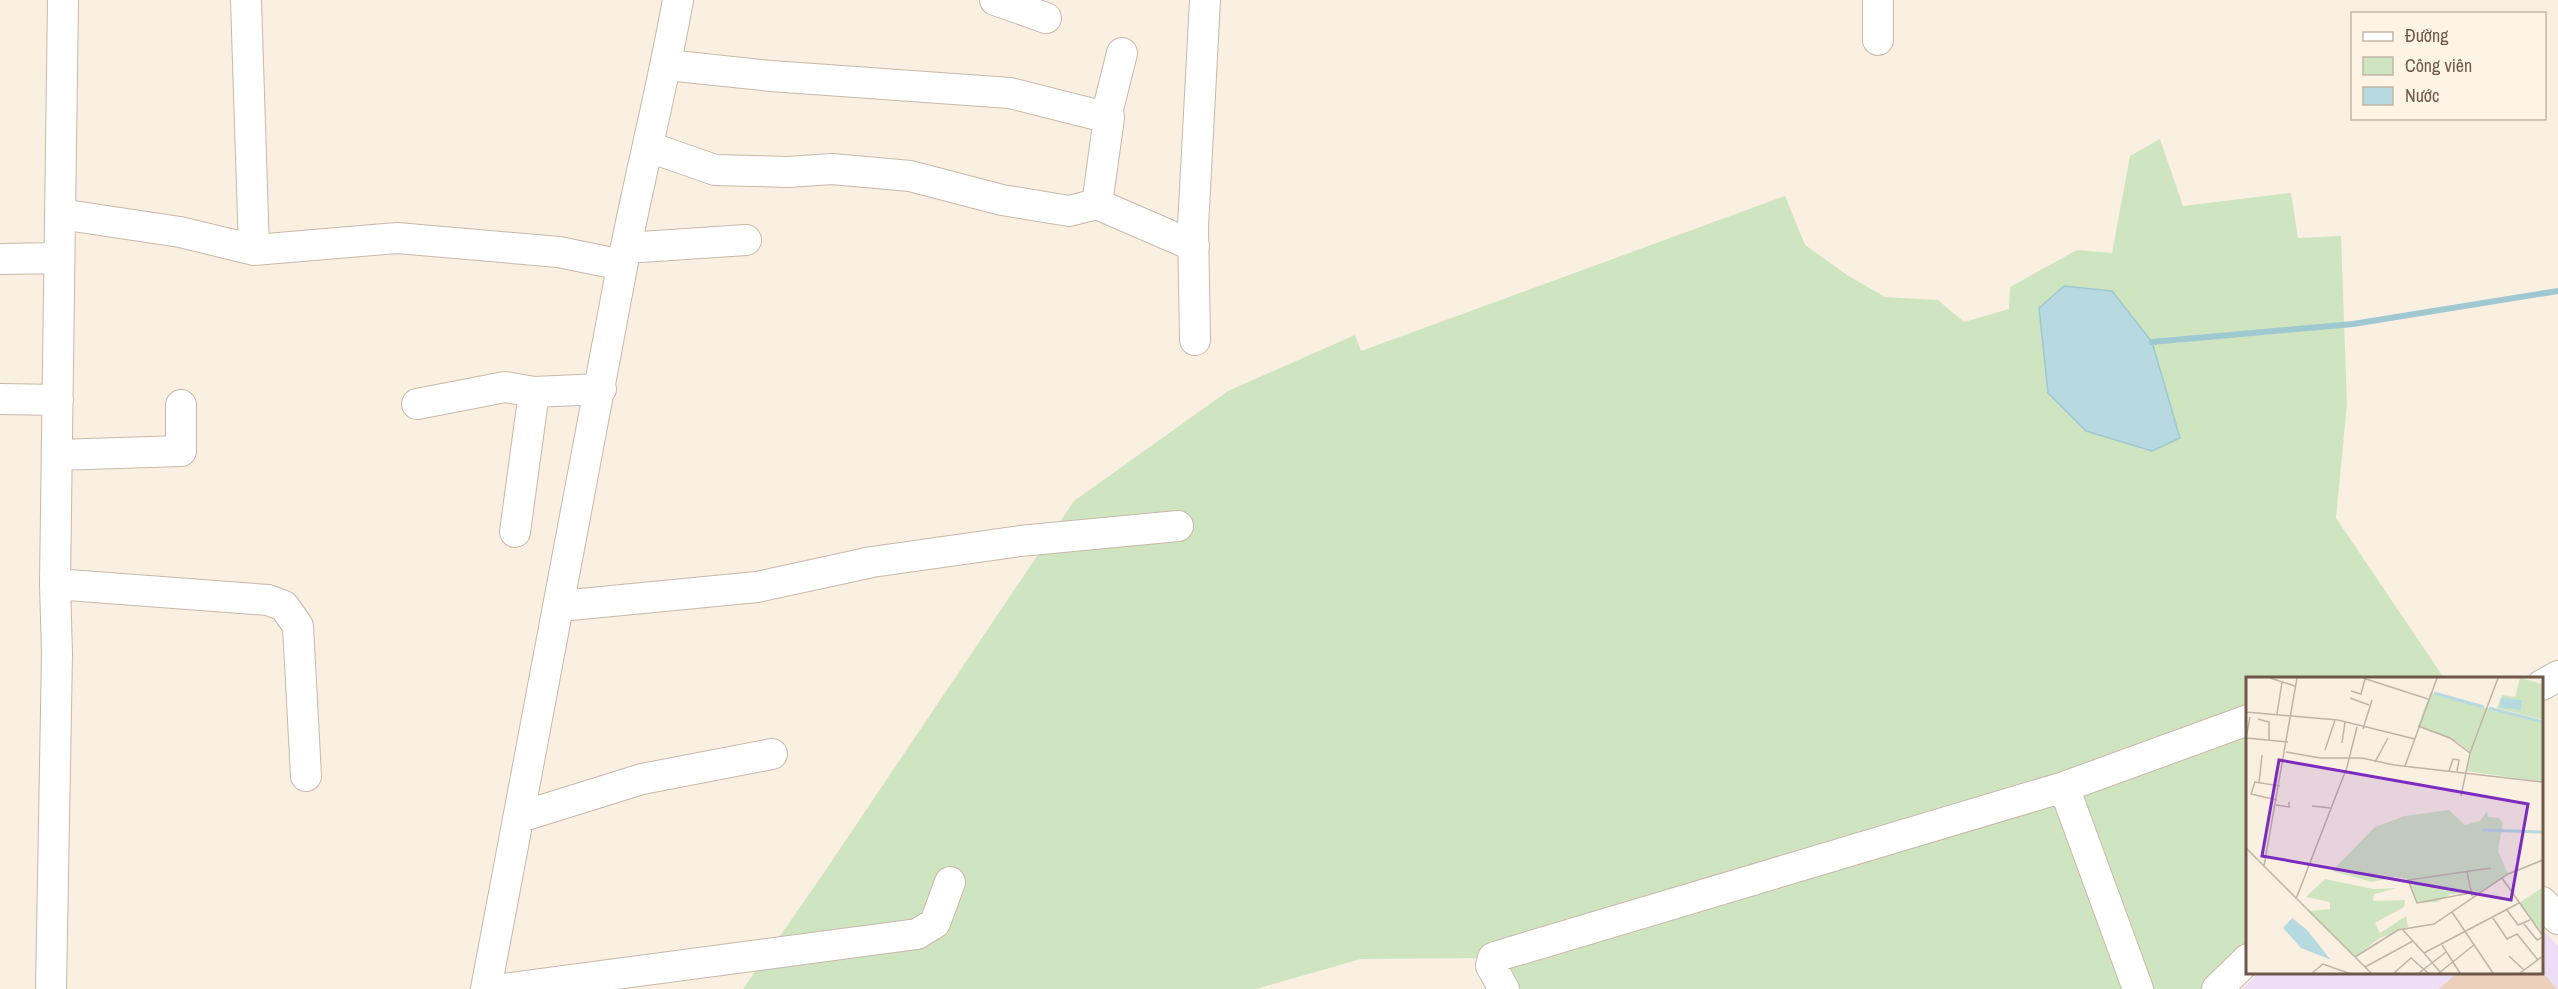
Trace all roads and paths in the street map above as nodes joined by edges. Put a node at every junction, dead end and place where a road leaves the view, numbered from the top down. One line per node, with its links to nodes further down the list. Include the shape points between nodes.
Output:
1 (63, 0): 14 (street)
2 (246, 0): 17 (street)
3 (678, 0): 10 (street)
4 (995, 0): 7 (street)
5 (1204, 0): 16 (street)
6 (1878, 0): 8 (street)
7 (1035, 10)
8 (1878, 40)
9 (1122, 53): 11 (street)
10 (667, 65): 11 (street, via 1010,93); 12 (street)
11 (1109, 118): 13 (street)
12 (649, 147): 13 (street, via 715,170 832,169 910,176 1002,200 1069,211); 18 (street)
13 (1097, 204): 16 (street)
14 (60, 214): 17 (street, via 180,232); 19 (street)
15 (746, 240): 18 (street)
16 (1194, 246): 21 (street)
17 (254, 250): 18 (street, via 397,238)
18 (624, 256): 22 (street)
19 (59, 258): 20 (street); 25 (street)
20 (0, 259)
21 (1195, 340)
22 (601, 389): 23 (street); 32 (street)
23 (534, 392): 26 (street, via 506,387); 30 (street)
24 (0, 399): 25 (street)
25 (57, 400): 28 (street)
26 (417, 404)
27 (181, 405): 28 (street, via 181,451)
28 (57, 455): 31 (street)
29 (1178, 526): 32 (street, via 1020,541 872,562 757,587)
30 (515, 532)
31 (56, 584): 37 (street, via 268,600 284,606 298,626); 44 (street)
32 (560, 606): 39 (street)
33 (2558, 676): 34 (street)
34 (2543, 684)
35 (2246, 720): 38 (street)
36 (772, 754): 39 (street, via 642,779)
37 (306, 776)
38 (2064, 787): 47 (street, via 1498,956 1491,966); 48 (street)
39 (520, 818): 45 (street)
40 (950, 882): 46 (street, via 935,923 917,934)
41 (2543, 904): 42 (street)
42 (2558, 919)
43 (2246, 960): 49 (street)
44 (51, 989)
45 (486, 989)
46 (503, 989)
47 (1504, 989)
48 (2137, 989)
49 (2217, 989)

